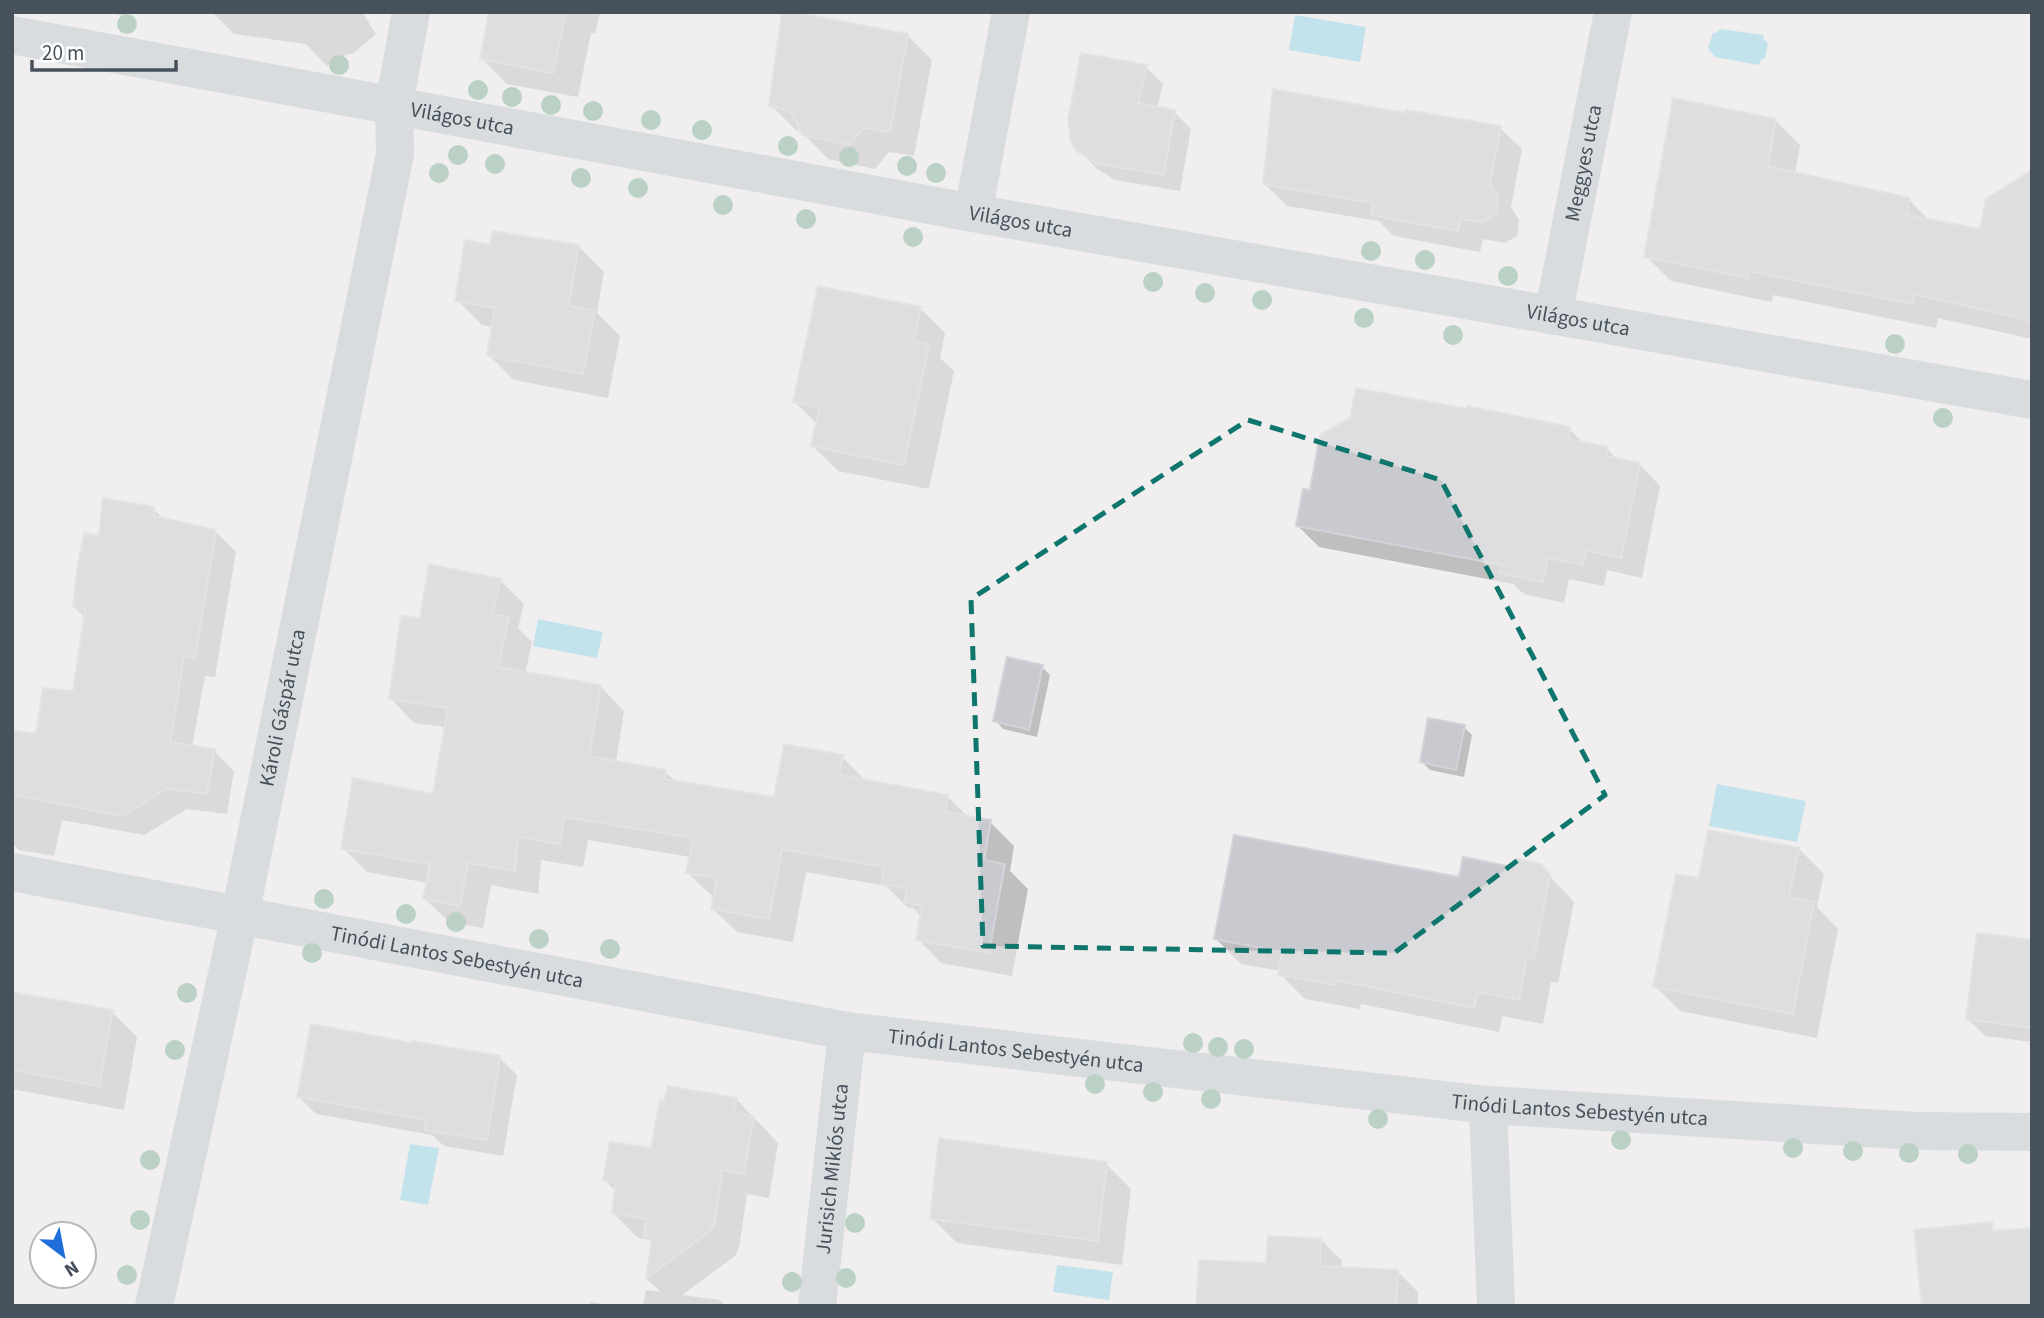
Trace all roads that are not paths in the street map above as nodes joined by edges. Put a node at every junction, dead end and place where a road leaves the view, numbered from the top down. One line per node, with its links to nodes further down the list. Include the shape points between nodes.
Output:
1 (411, 12): 5 (street, Károli Gáspár utca)
2 (1011, 12): 6 (street)
3 (1613, 12): 7 (street, Meggyes utca)
4 (12, 35): 5 (street, Világos utca)
5 (394, 105): 6 (street, Világos utca); 10 (street, Károli Gáspár utca, via 395,155)
6 (973, 213): 7 (street, Világos utca)
7 (1553, 316): 8 (street, Világos utca)
8 (2032, 400)
9 (12, 872): 10 (street, Tinódi Lantos Sebestyén utca)
10 (240, 915): 11 (street, Tinódi Lantos Sebestyén utca); 14 (street, Károli Gáspár utca)
11 (847, 1031): 12 (street, Tinódi Lantos Sebestyén utca); 15 (street, Jurisich Miklós utca)
12 (1488, 1105): 13 (street, Tinódi Lantos Sebestyén utca, via 1915,1131); 16 (street)
13 (2032, 1132)
14 (154, 1306)
15 (817, 1306)
16 (1496, 1306)

